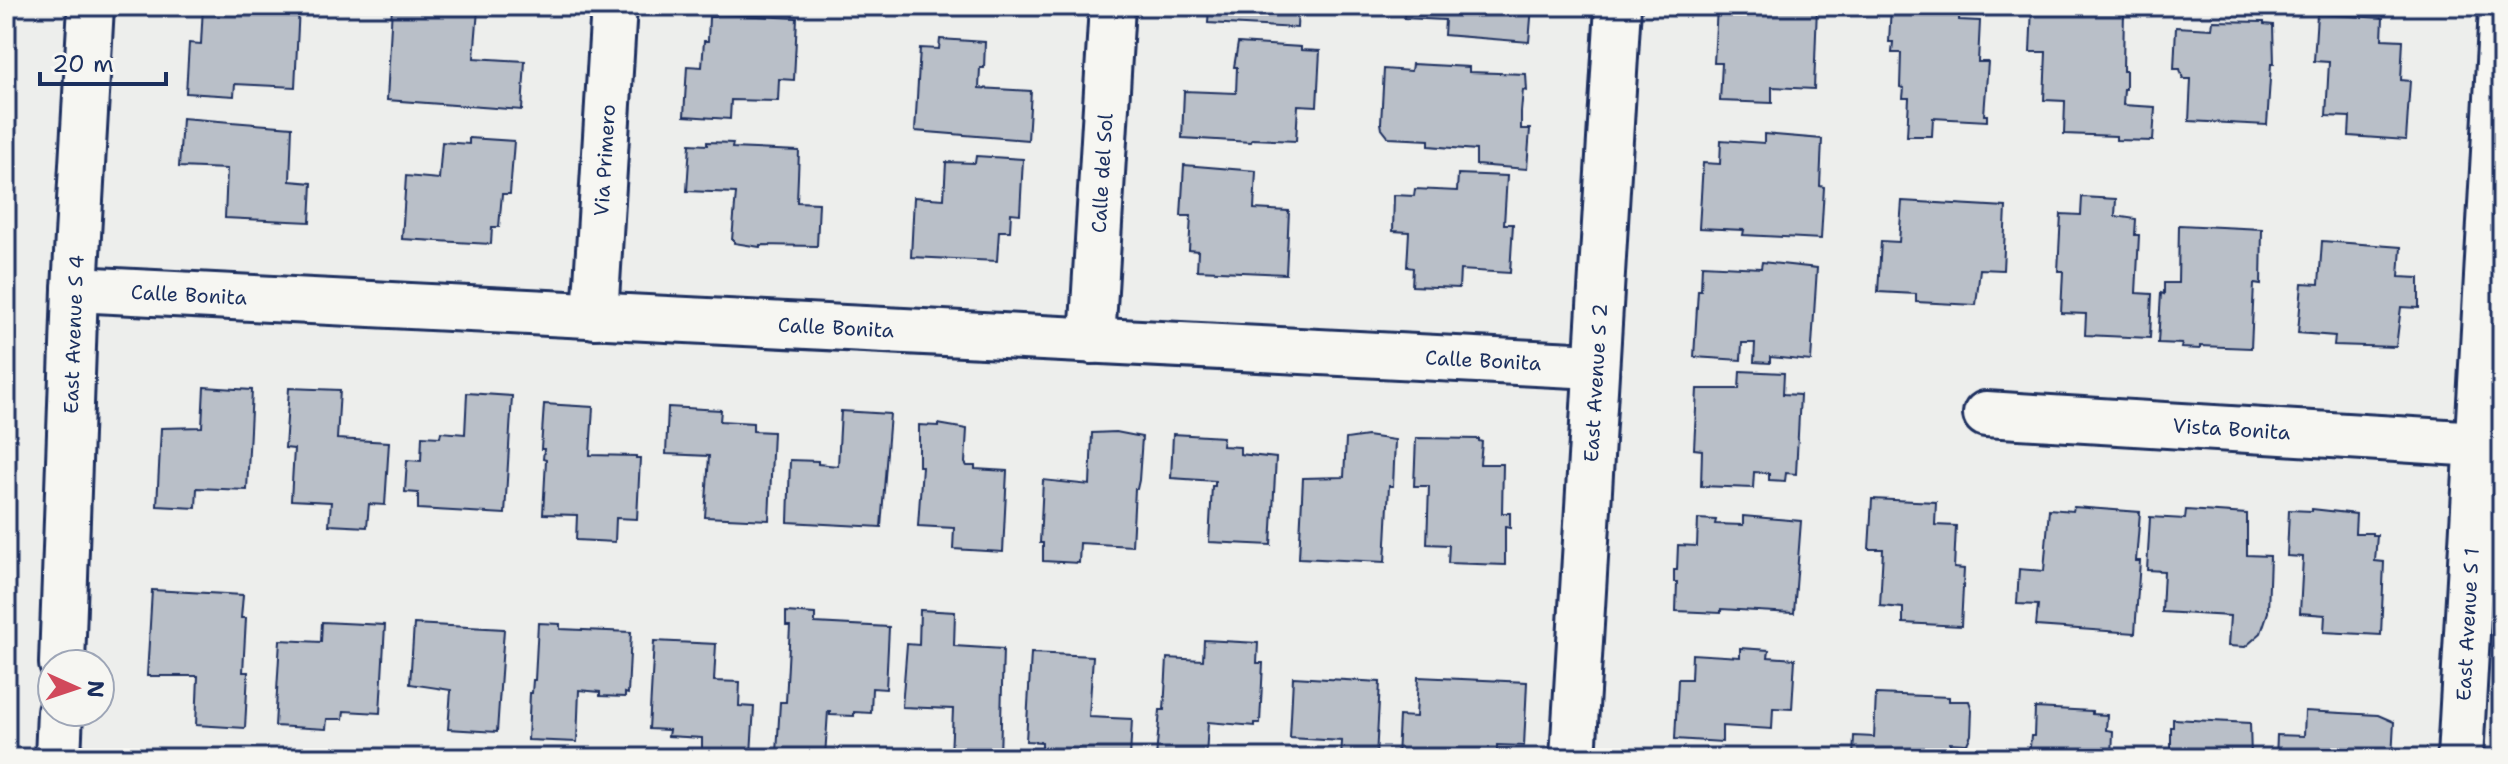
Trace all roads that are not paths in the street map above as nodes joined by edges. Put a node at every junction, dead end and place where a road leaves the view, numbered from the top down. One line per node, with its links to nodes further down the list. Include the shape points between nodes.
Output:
1 (91, 6): 6 (street, East Avenue S 4)
2 (614, 6): 7 (street, Via Primero)
3 (1112, 6): 8 (street, Calle del Sol)
4 (1618, 6): 9 (street, East Avenue S 2)
5 (2502, 9): 11 (street, East Avenue S 1)
6 (75, 289): 7 (street, Calle Bonita); 12 (street, East Avenue S 4)
7 (595, 316): 8 (street, Calle Bonita)
8 (1092, 341): 9 (street, Calle Bonita)
9 (1595, 366): 15 (street, East Avenue S 2)
10 (1986, 414): 11 (street, Vista Bonita)
11 (2479, 444): 16 (street, East Avenue S 1)
12 (63, 648)
13 (59, 728): 14 (street)
14 (58, 758)
15 (1573, 758)
16 (2460, 758)

